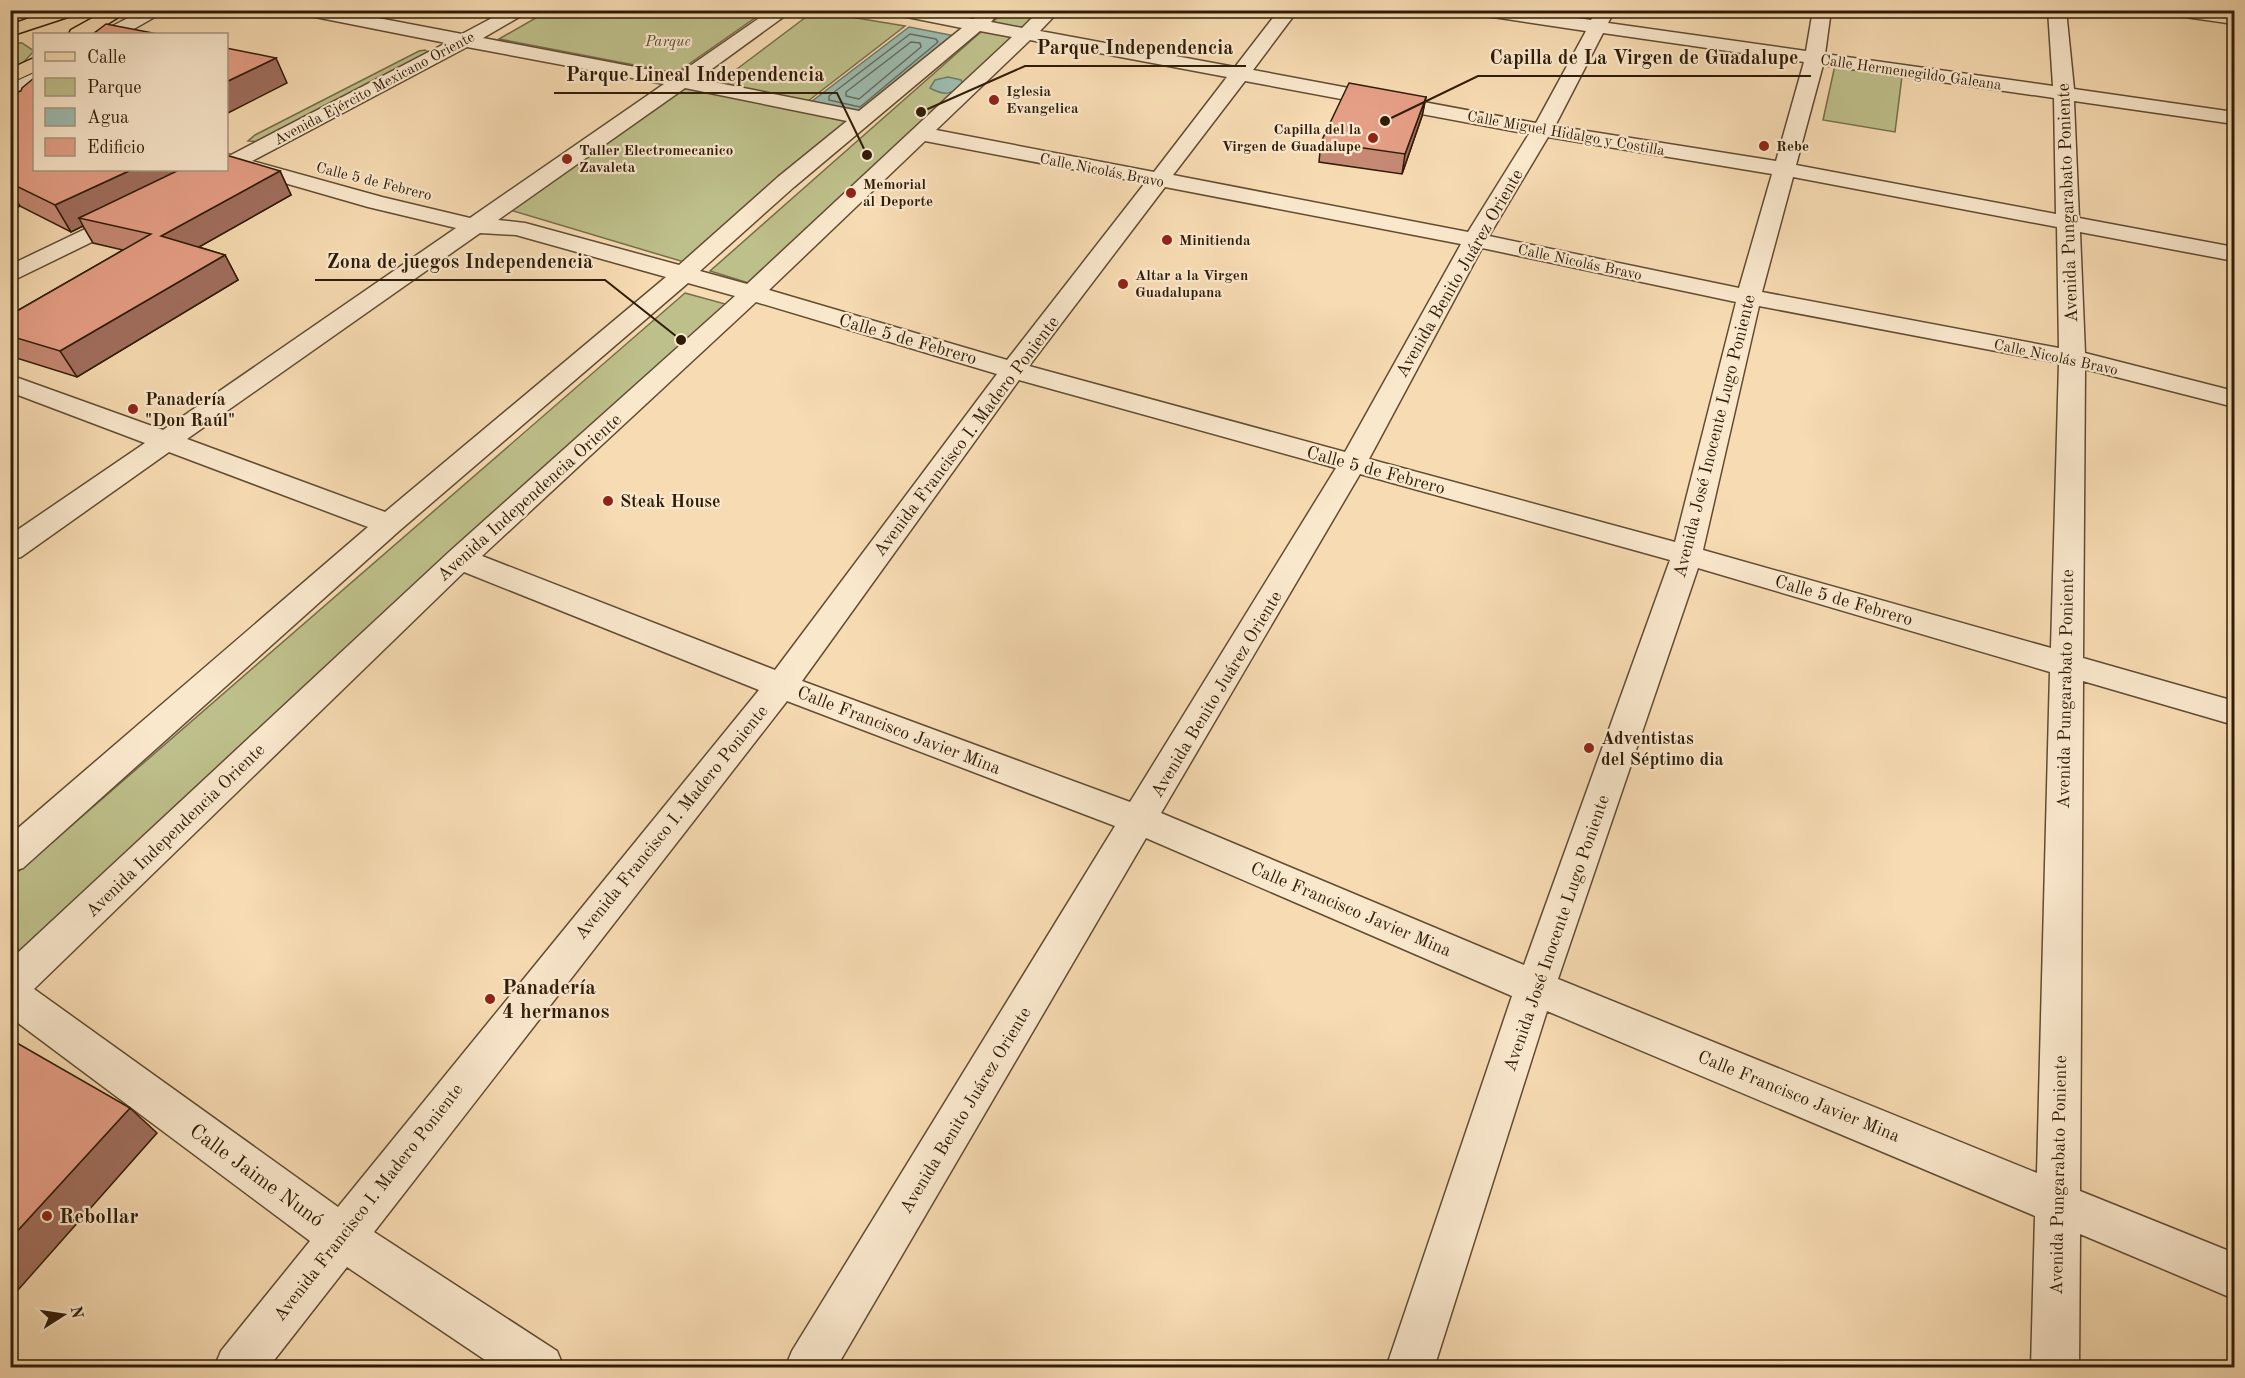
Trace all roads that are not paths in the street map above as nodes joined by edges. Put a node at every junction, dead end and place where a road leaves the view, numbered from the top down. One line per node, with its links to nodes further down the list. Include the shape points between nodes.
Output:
1 (70, 10): 18 (main road)
2 (122, 10): 20 (main road)
3 (158, 10): 21 (street)
4 (304, 10): 23 (street)
5 (490, 10): 23 (street, Avenida Ejército Mexicano Oriente)
6 (522, 10): 24 (street, Avenida Ejército Mexicano Oriente)
7 (784, 10): 28 (street)
8 (897, 10): 15 (street, Calle Miguel Hidalgo y Costilla)
9 (1051, 10): 22 (street, Avenida Independencia Oriente)
10 (1289, 10): 27 (street, Avenida Francisco I. Madero Poniente)
11 (1480, 10): 16 (street, Calle Hermenegildo Galeana)
12 (1822, 10): 25 (street, Avenida José Inocente Lugo Poniente)
13 (2057, 10): 30 (street, Avenida Pungarabato Poniente)
14 (2171, 10): 17 (street)
15 (986, 17): 22 (street, Calle Miguel Hidalgo y Costilla); 31 (street)
16 (1602, 19): 25 (street, Calle Hermenegildo Galeana); 33 (street, Avenida Benito Juárez Oriente)
17 (2235, 19)
18 (10, 31): 19 (main road)
19 (35, 33)
20 (80, 33)
21 (114, 33)
22 (1026, 33): 27 (street, Calle Miguel Hidalgo y Costilla); 34 (street, Avenida Independencia Oriente)
23 (444, 36): 24 (street); 36 (street, Avenida Ejército Mexicano Oriente, via 318,98)
24 (467, 40): 28 (street); 35 (street, Avenida Ejército Mexicano Oriente)
25 (1815, 57): 30 (street, Calle Hermenegildo Galeana); 39 (street, Avenida José Inocente Lugo Poniente)
26 (33, 66): 29 (main road)
27 (1242, 74): 33 (street, Calle Miguel Hidalgo y Costilla); 40 (street, Avenida Francisco I. Madero Poniente)
28 (682, 82): 31 (street); 42 (street)
29 (21, 91)
30 (2064, 94): 32 (street, Calle Hermenegildo Galeana); 41 (street, Avenida Pungarabato Poniente)
31 (862, 118): 47 (street)
32 (2235, 118)
33 (1542, 130): 39 (street, Calle Miguel Hidalgo y Costilla); 43 (street, Avenida Benito Juárez Oriente)
34 (922, 135): 40 (street, Calle Nicolás Bravo); 48 (street, Avenida Independencia Oriente)
35 (256, 150): 37 (street, Calle 5 de Febrero); 42 (street, Calle 5 de Febrero)
36 (228, 156)
37 (228, 157)
38 (228, 159): 42 (street, Calle 5 de Febrero, via 376,202)
39 (1784, 169): 41 (street, Calle Miguel Hidalgo y Costilla); 49 (street, Avenida José Inocente Lugo Poniente)
40 (1157, 181): 43 (street, Calle Nicolás Bravo); 51 (street, Avenida Francisco I. Madero Poniente)
41 (2068, 221): 44 (street, Calle Miguel Hidalgo y Costilla); 50 (street, Avenida Pungarabato Poniente)
42 (496, 222): 47 (street, Calle 5 de Febrero); 54 (street)
43 (1475, 240): 49 (street, Calle Nicolás Bravo); 55 (street, Avenida Benito Juárez Oriente)
44 (2235, 254)
45 (10, 259): 46 (street, via 134,201)
46 (10, 275)
47 (682, 275): 48 (street, Calle 5 de Febrero); 56 (street)
48 (752, 293): 51 (street, Calle 5 de Febrero); 59 (street, Avenida Independencia Oriente)
49 (1749, 297): 50 (street, Calle Nicolás Bravo); 58 (street, Avenida José Inocente Lugo Poniente)
50 (2072, 358): 53 (street, Calle Nicolás Bravo); 60 (street, Avenida Pungarabato Poniente)
51 (1013, 370): 55 (street, Calle 5 de Febrero); 61 (street, Avenida Francisco I. Madero Poniente)
52 (10, 384): 54 (street)
53 (2235, 399)
54 (166, 441): 56 (street); 57 (street)
55 (1352, 464): 58 (street, Calle 5 de Febrero); 63 (street, Avenida Benito Juárez Oriente)
56 (390, 524): 64 (street)
57 (10, 550)
58 (1687, 555): 60 (street, Calle 5 de Febrero); 66 (street, Avenida José Inocente Lugo Poniente)
59 (460, 559): 61 (street, Calle Francisco Javier Mina); 65 (street, Avenida Independencia Oriente)
60 (2066, 665): 62 (street, Calle 5 de Febrero); 68 (street, Avenida Pungarabato Poniente)
61 (781, 686): 63 (street, Calle Francisco Javier Mina); 69 (street, Avenida Francisco I. Madero Poniente)
62 (2235, 713)
63 (1140, 820): 66 (street, Calle Francisco Javier Mina); 73 (street, Avenida Benito Juárez Oriente)
64 (10, 857)
65 (10, 986)
66 (1535, 988): 68 (street, Calle Francisco Javier Mina); 74 (street, Avenida José Inocente Lugo Poniente)
67 (10, 994): 69 (street, Calle Jaime Nunó)
68 (2058, 1202): 70 (street, Calle Francisco Javier Mina); 75 (street, Avenida Pungarabato Poniente)
69 (340, 1236): 71 (street, Avenida Francisco I. Madero Poniente); 72 (street, Calle Jaime Nunó)
70 (2235, 1276)
71 (238, 1368)
72 (540, 1368)
73 (809, 1368)
74 (1410, 1368)
75 (2055, 1368)

